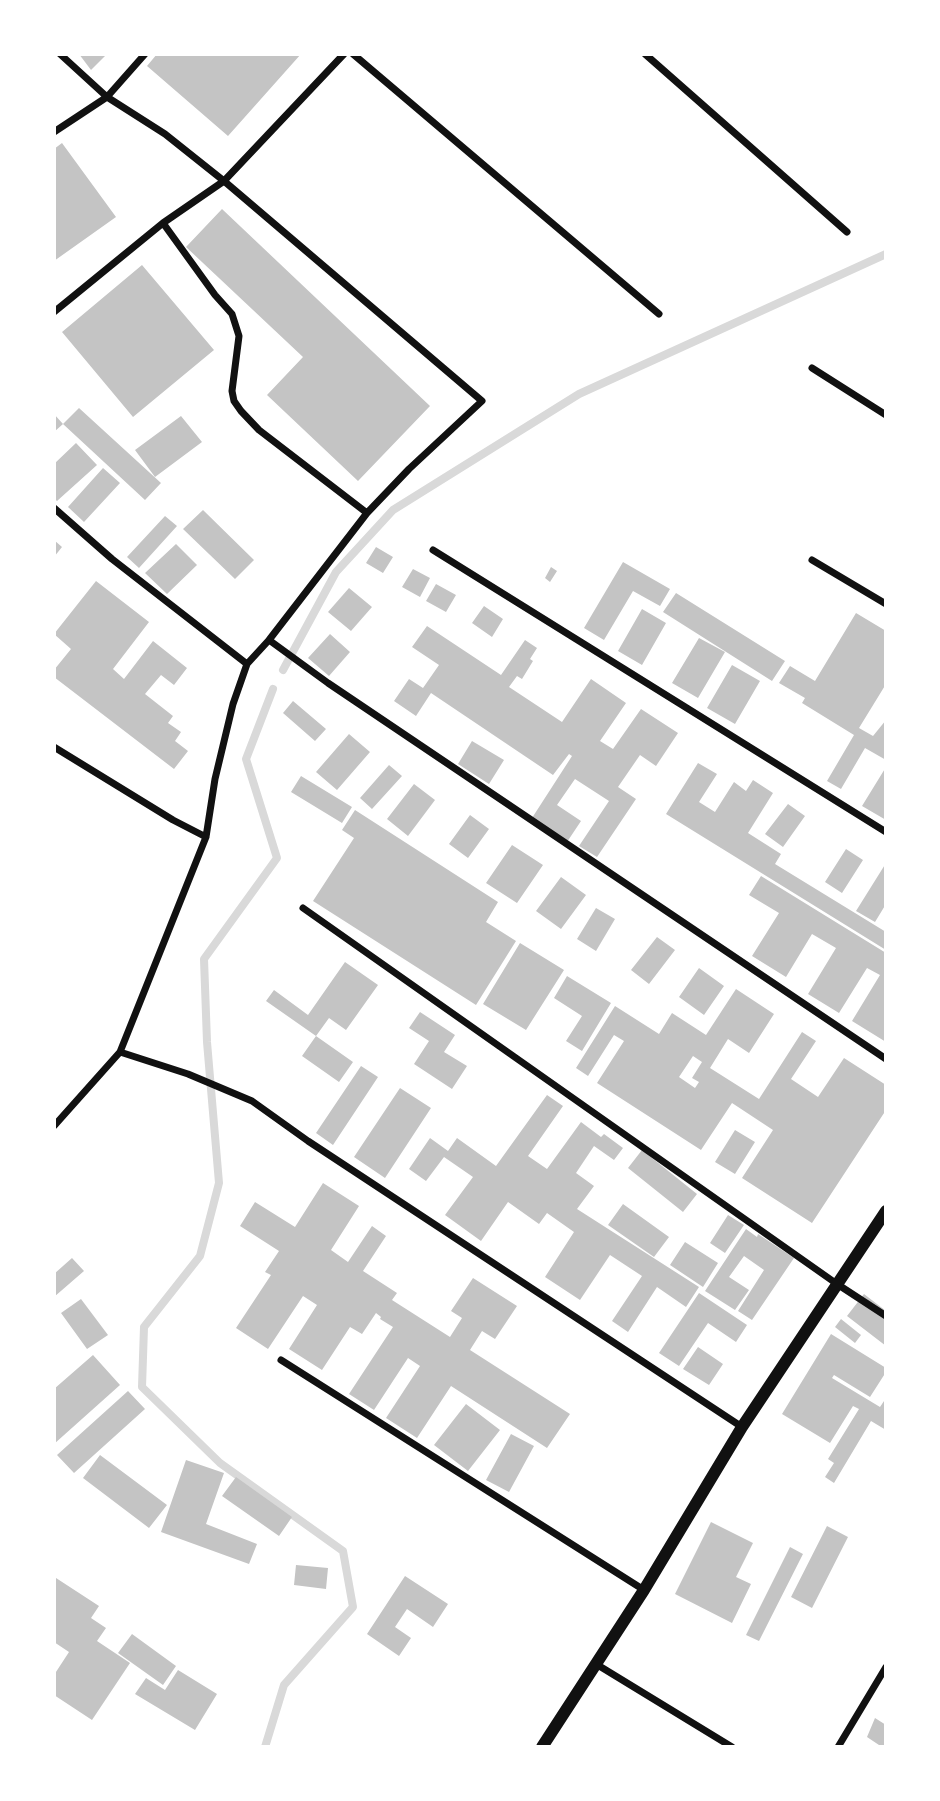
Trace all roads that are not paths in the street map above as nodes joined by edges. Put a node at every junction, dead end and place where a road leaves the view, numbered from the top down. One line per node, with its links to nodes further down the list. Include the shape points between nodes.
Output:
1 (60, 54): 6 (street)
2 (145, 54): 6 (street)
3 (344, 54): 8 (street)
4 (354, 54): 12 (street)
5 (645, 54): 10 (street)
6 (107, 97): 7 (street); 8 (street, via 165,134)
7 (54, 132)
8 (224, 181): 9 (street); 16 (street, via 482,401)
9 (163, 223): 11 (street); 16 (street, via 232,314 239,336 232,391 241,411)
10 (847, 232)
11 (54, 312)
12 (659, 314)
13 (812, 368): 14 (street)
14 (886, 415)
15 (54, 508): 21 (street)
16 (367, 513): 20 (street)
17 (433, 550): 23 (street)
18 (811, 560): 19 (street)
19 (886, 604)
20 (269, 640): 21 (street); 27 (street)
21 (247, 664): 24 (street, via 221,754)
22 (54, 747): 24 (street)
23 (886, 832)
24 (206, 837): 26 (street)
25 (303, 908): 30 (street)
26 (120, 1052): 28 (street); 33 (street, via 252,1101)
27 (886, 1059)
28 (54, 1126)
29 (886, 1211): 30 (street)
30 (837, 1284): 31 (street); 33 (street)
31 (886, 1316)
32 (281, 1360): 34 (street)
33 (742, 1427): 34 (street)
34 (644, 1590): 35 (street)
35 (596, 1664): 37 (street); 38 (street)
36 (886, 1667): 39 (street)
37 (542, 1747)
38 (732, 1747)
39 (838, 1747)

